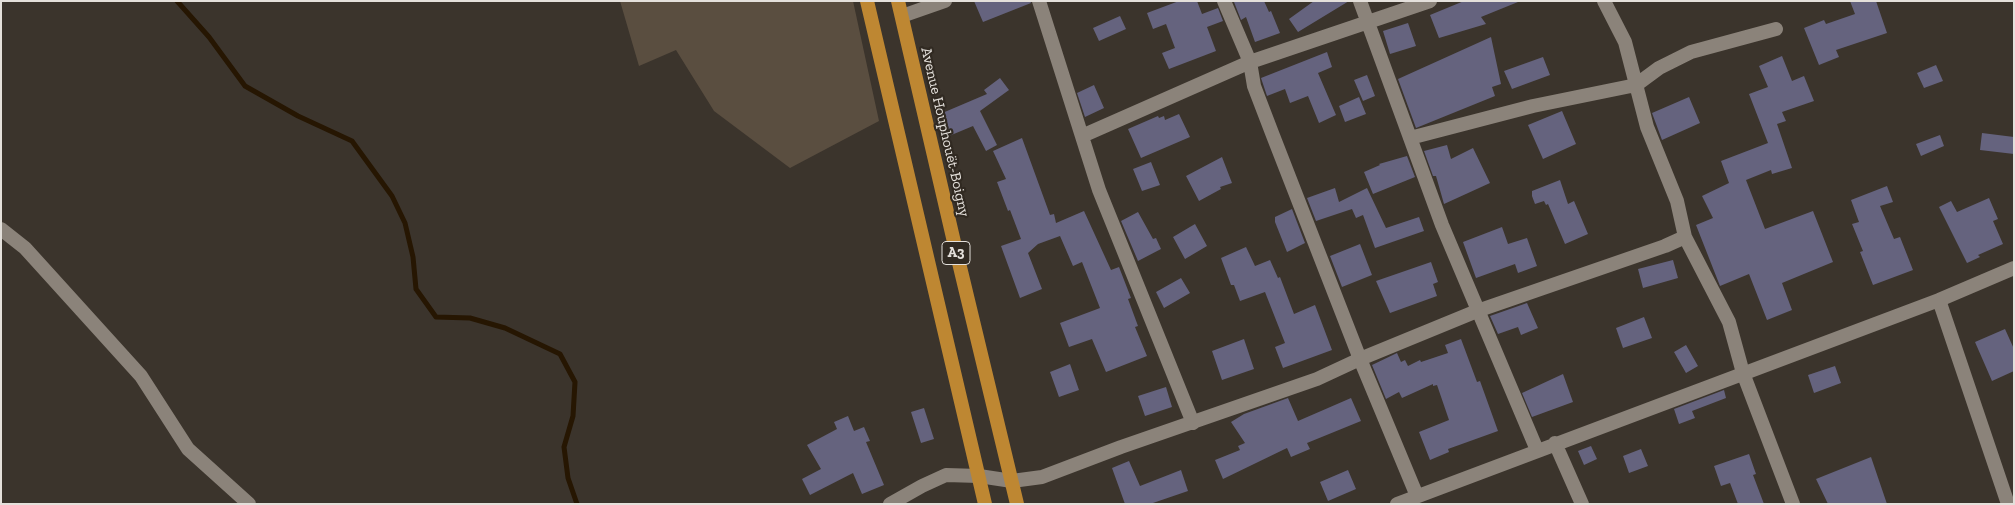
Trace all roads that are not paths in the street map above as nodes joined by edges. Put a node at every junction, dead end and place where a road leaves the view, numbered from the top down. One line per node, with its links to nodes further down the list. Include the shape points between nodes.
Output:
1 (867, 1): 26 (highway, A3)
2 (898, 1): 9 (highway, Avenue Houphouët-Boigny / A3)
3 (945, 1): 9 (street)
4 (1039, 1): 14 (street)
5 (1224, 1): 12 (street)
6 (1360, 1): 10 (street)
7 (1430, 1): 10 (street)
8 (1604, 1): 13 (street, via 1625,42)
9 (902, 16): 27 (highway, Avenue Houphouët-Boigny / A3)
10 (1368, 24): 12 (street); 15 (street)
11 (1776, 29): 13 (street, via 1691,52 1659,68)
12 (1250, 62): 14 (street); 21 (street, via 1254,86)
13 (1636, 85): 15 (street, via 1533,106); 17 (street, via 1647,127 1677,201)
14 (1082, 136): 23 (street, via 1099,190)
15 (1410, 138): 20 (street)
16 (1, 229): 31 (street, via 25,248 141,376 188,449)
17 (1685, 237): 20 (street); 22 (street, via 1729,322)
18 (2014, 268): 19 (street)
19 (1939, 300): 22 (street); 30 (street)
20 (1477, 311): 21 (street); 25 (street)
21 (1360, 359): 23 (street, via 1317,379); 28 (street)
22 (1742, 373): 24 (street); 37 (street)
23 (1193, 423): 27 (street, via 1042,477)
24 (1555, 443): 25 (street); 36 (street)
25 (1536, 450): 28 (street)
26 (979, 476): 27 (street); 32 (street, via 946,475); 33 (highway, A3)
27 (1012, 481): 34 (highway, Avenue Houphouët-Boigny / A3)
28 (1417, 496): 35 (street)
29 (2014, 501): 30 (street)
30 (2008, 503)
31 (249, 504)
32 (890, 504)
33 (985, 504)
34 (1017, 504)
35 (1397, 504)
36 (1582, 504)
37 (1793, 504)

